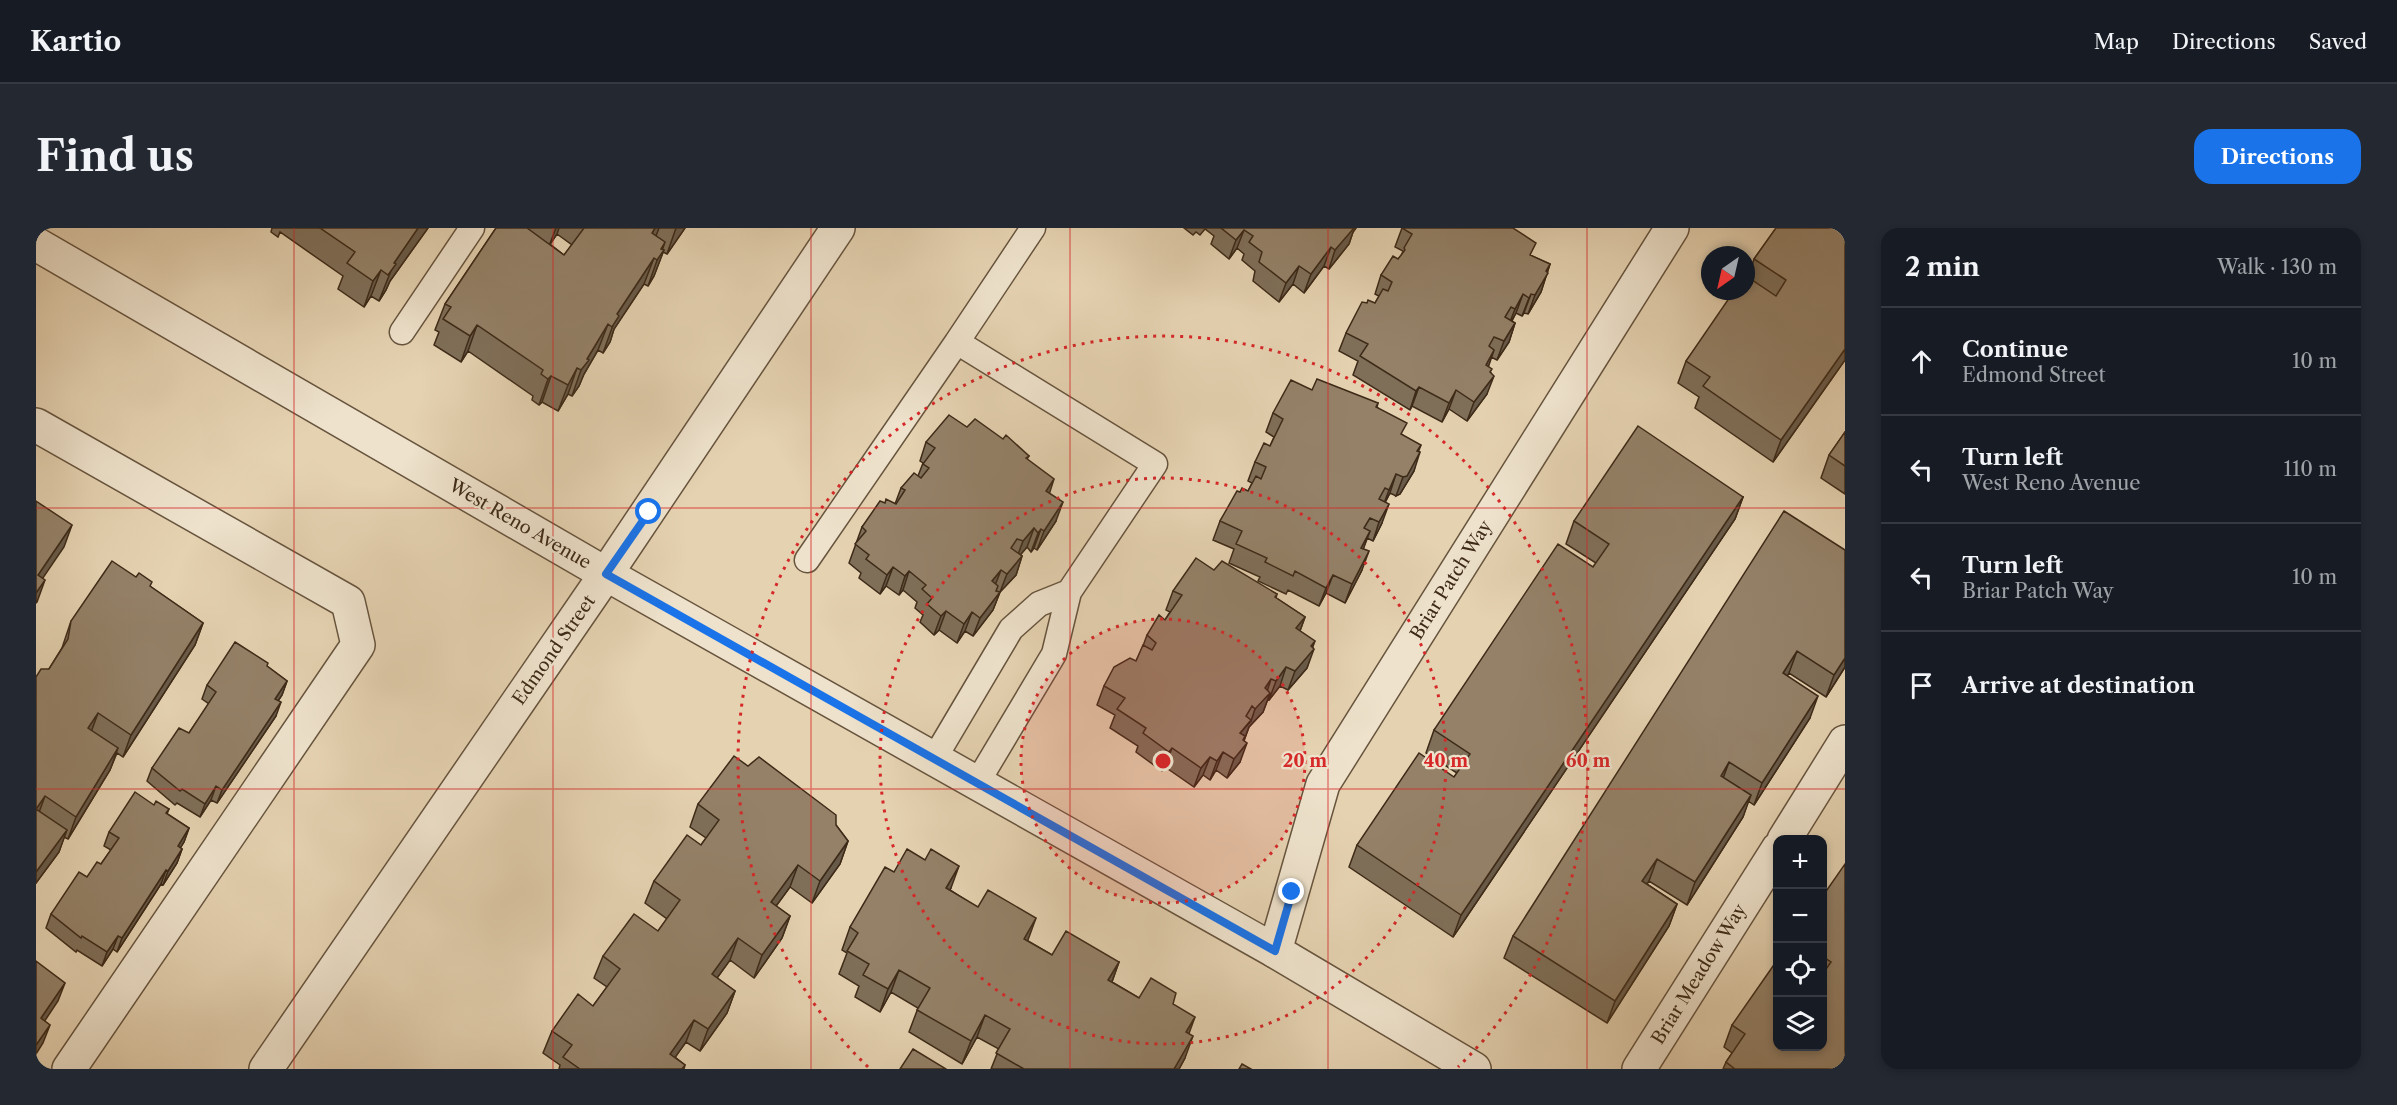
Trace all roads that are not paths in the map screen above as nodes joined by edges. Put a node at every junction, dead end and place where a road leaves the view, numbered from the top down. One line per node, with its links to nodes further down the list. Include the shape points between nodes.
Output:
1 (472, 228): 6 (lane)
2 (838, 228): 10 (street, Edmond Street)
3 (1033, 228): 7 (lane)
4 (1672, 228): 17 (street, Briar Patch Way, via 1323,784)
5 (36, 244): 10 (street, West Reno Avenue)
6 (402, 332)
7 (957, 342): 9 (lane); 11 (lane, via 1155,464)
8 (36, 425): 18 (street, via 348,602 358,645)
9 (807, 560)
10 (606, 574): 13 (street, West Reno Avenue); 19 (street, Edmond Street)
11 (1069, 592): 13 (lane, via 1039,604 1011,629); 14 (lane, via 1054,654)
12 (1845, 742): 15 (street)
13 (934, 759): 14 (street, West Reno Avenue)
14 (977, 783): 17 (street, West Reno Avenue)
15 (1787, 835)
16 (1773, 857): 21 (street, Briar Meadow Way)
17 (1275, 951): 20 (street, West Reno Avenue)
18 (69, 1069)
19 (266, 1069)
20 (1474, 1069)
21 (1639, 1069)

